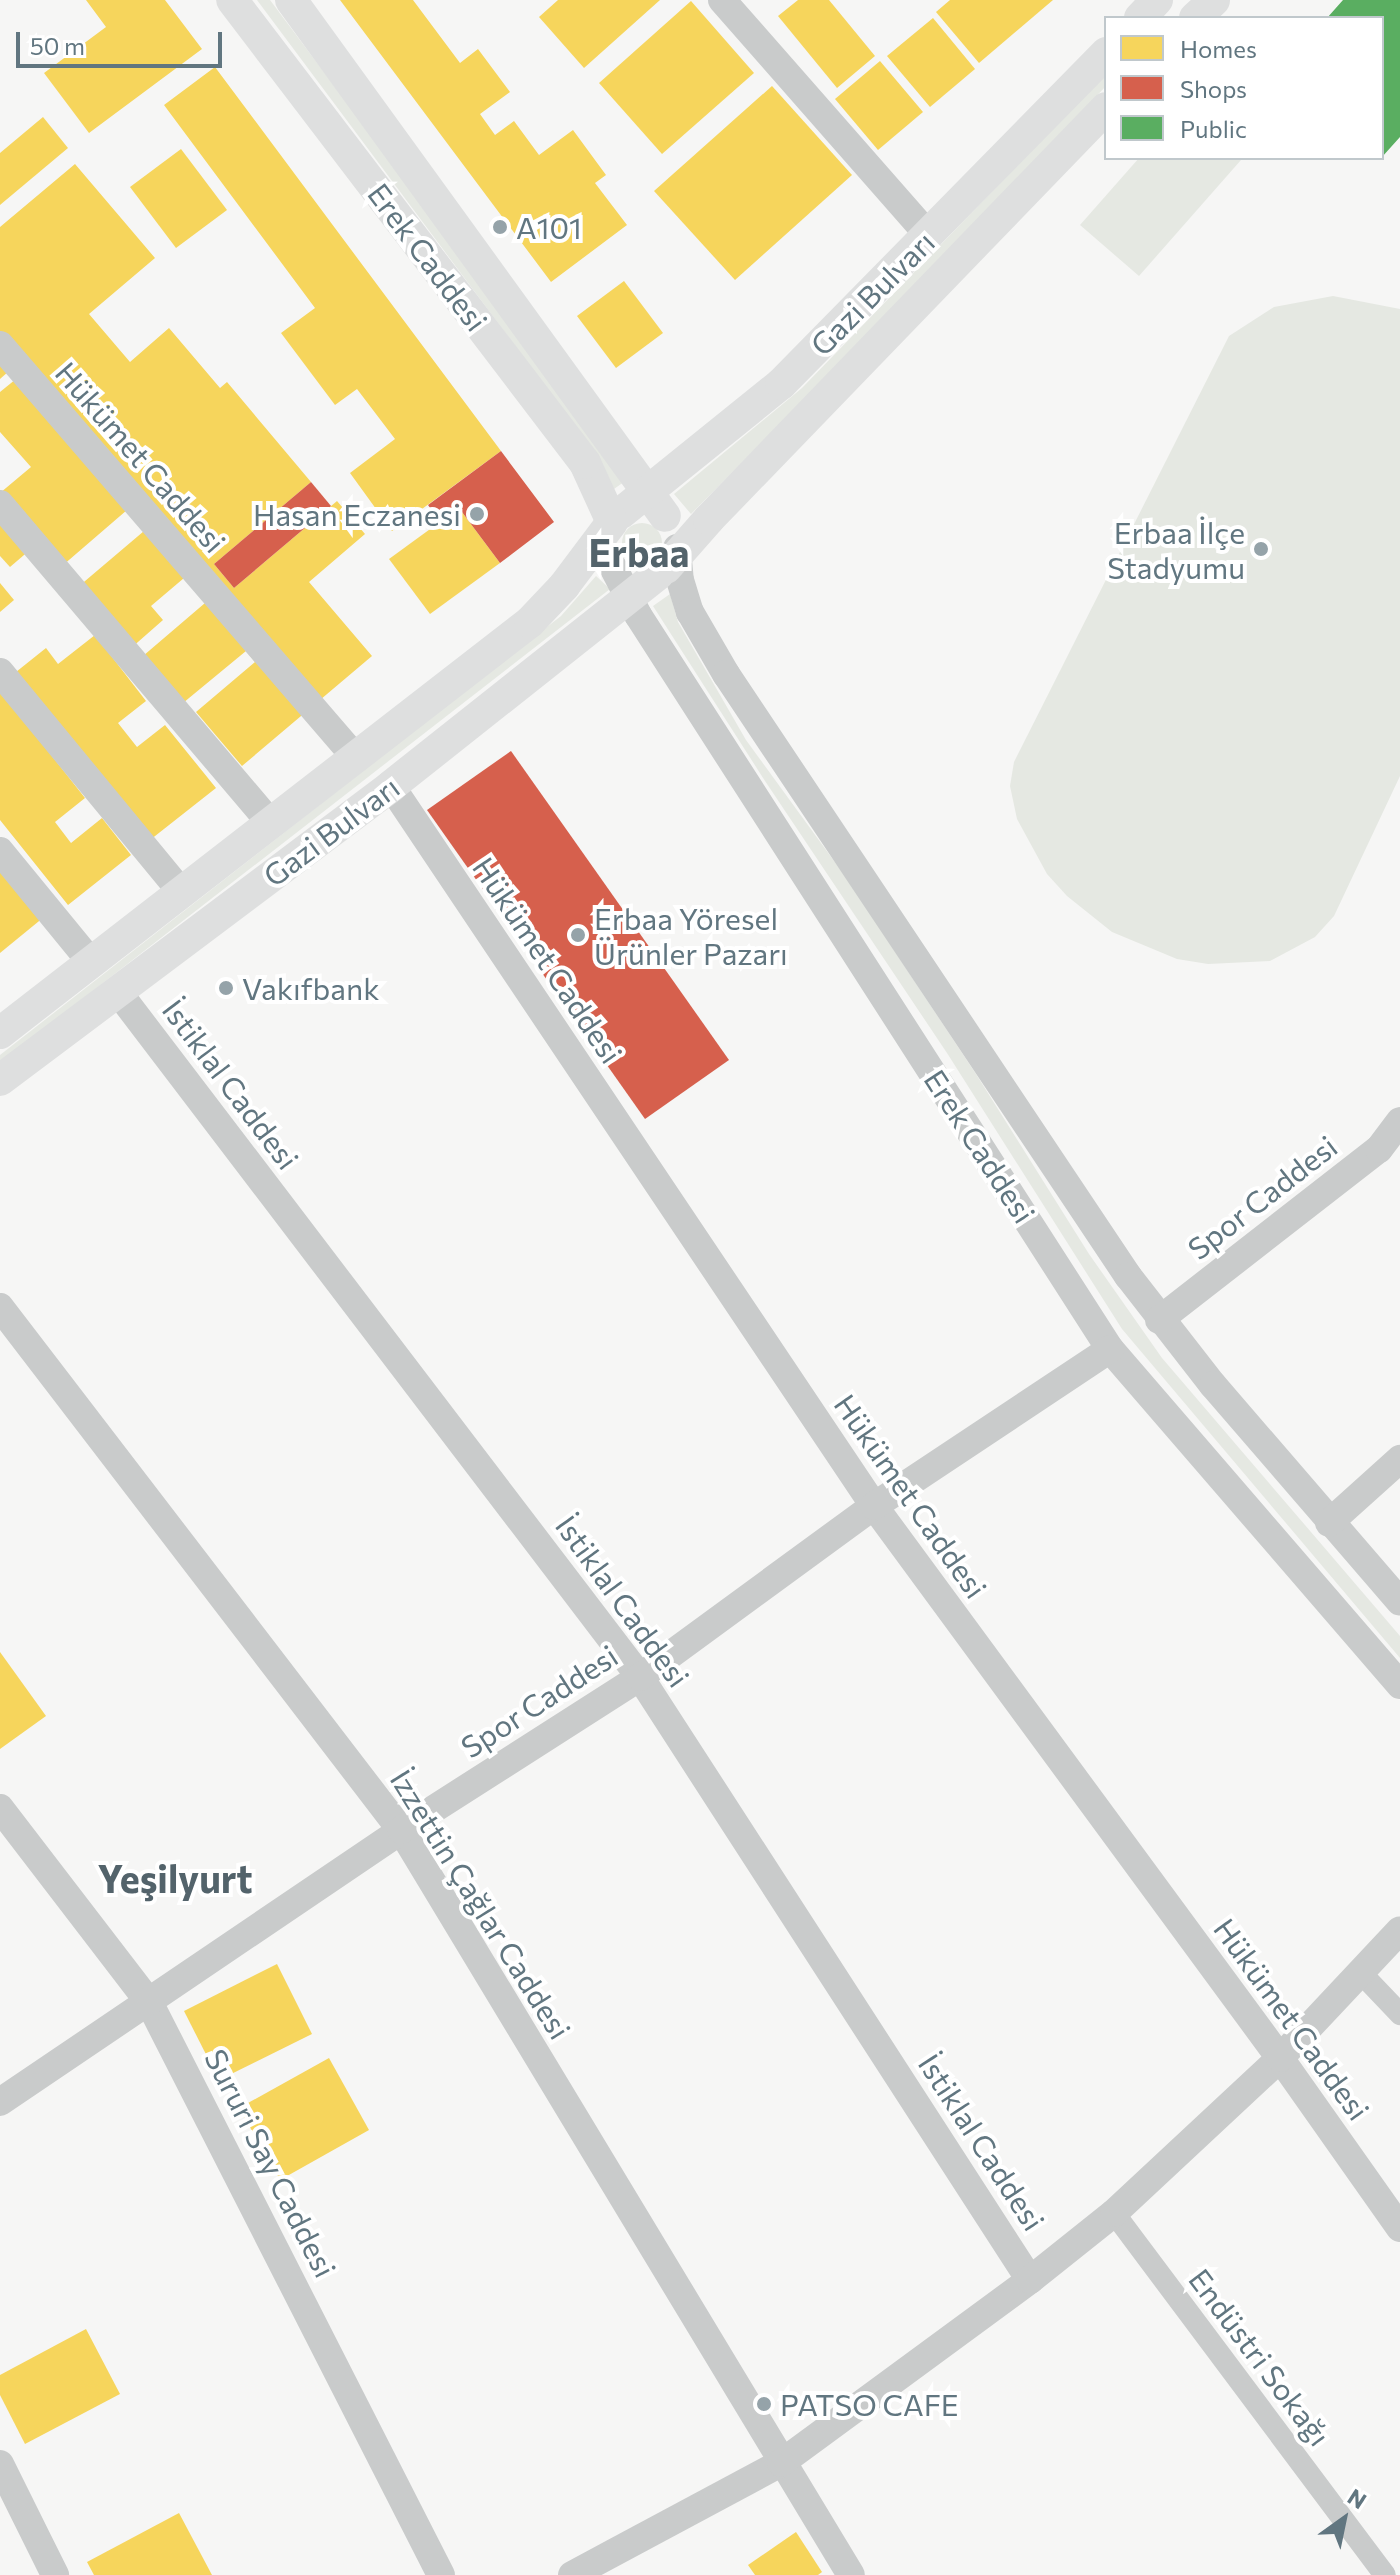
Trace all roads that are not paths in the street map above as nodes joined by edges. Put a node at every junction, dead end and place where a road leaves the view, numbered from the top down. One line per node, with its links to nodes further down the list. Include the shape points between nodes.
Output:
1 (232, 0): 14 (main road, Erek Caddesi, via 585,463)
2 (291, 0): 12 (main road, Erek Caddesi)
3 (722, 0): 10 (street)
4 (1157, 0): 6 (main road)
5 (1214, 0): 7 (main road)
6 (1142, 16)
7 (1197, 16)
8 (1104, 55): 10 (main road, Gazi Bulvarı)
9 (1104, 110): 15 (main road, Gazi Bulvarı)
10 (929, 236): 12 (main road, Gazi Bulvarı)
11 (0, 345): 19 (street, Hükümet Caddesi)
12 (657, 503): 14 (main road, Gazi Bulvarı); 15 (main road, via 673,525)
13 (0, 504): 21 (street)
14 (616, 517): 16 (main road, via 606,544); 19 (main road, Gazi Bulvarı, via 546,608)
15 (669, 562): 16 (main road, via 634,578); 17 (main road, Gazi Bulvarı); 30 (street, Erek Caddesi, via 726,674)
16 (613, 567): 17 (street, Erek Caddesi)
17 (627, 596): 20 (main road, Gazi Bulvarı); 31 (street, Erek Caddesi)
18 (0, 672): 23 (street)
19 (356, 758): 21 (main road, Gazi Bulvarı)
20 (391, 786): 25 (main road, Gazi Bulvarı); 33 (street, Hükümet Caddesi)
21 (271, 824): 23 (main road, Gazi Bulvarı)
22 (0, 851): 24 (street)
23 (182, 893): 24 (main road, Gazi Bulvarı)
24 (91, 962): 26 (main road, Gazi Bulvarı)
25 (118, 992): 27 (main road, Gazi Bulvarı); 36 (street, İstiklal Caddesi)
26 (0, 1033)
27 (0, 1080)
28 (1400, 1121): 30 (street, Spor Caddesi, via 1379,1149)
29 (0, 1307): 39 (street, İzzettin Çağlar Caddesi)
30 (1159, 1320): 34 (street, Erek Caddesi)
31 (1110, 1349): 33 (street, Spor Caddesi); 37 (street, Erek Caddesi)
32 (1400, 1459): 34 (street)
33 (874, 1506): 36 (street, Spor Caddesi); 44 (street, Hükümet Caddesi)
34 (1329, 1523): 35 (street, Erek Caddesi)
35 (1400, 1602)
36 (640, 1677): 39 (street, Spor Caddesi); 48 (street, İstiklal Caddesi)
37 (1400, 1685)
38 (0, 1808): 42 (street, Sururi Say Caddesi)
39 (401, 1830): 42 (street, Spor Caddesi); 49 (street, İzzettin Çağlar Caddesi)
40 (1400, 1930): 41 (street)
41 (1361, 1973): 43 (street); 44 (street)
42 (149, 2002): 45 (street, Spor Caddesi); 52 (street, Sururi Say Caddesi)
43 (1400, 2014)
44 (1280, 2058): 46 (street); 47 (street, Hükümet Caddesi)
45 (0, 2102)
46 (1114, 2213): 48 (street); 55 (street, Endüstri Sokağı)
47 (1400, 2228)
48 (1030, 2280): 49 (street)
49 (781, 2463): 53 (street); 54 (street, İzzettin Çağlar Caddesi)
50 (0, 2464): 51 (street)
51 (55, 2575)
52 (441, 2575)
53 (572, 2575)
54 (851, 2575)
55 (1385, 2575)

